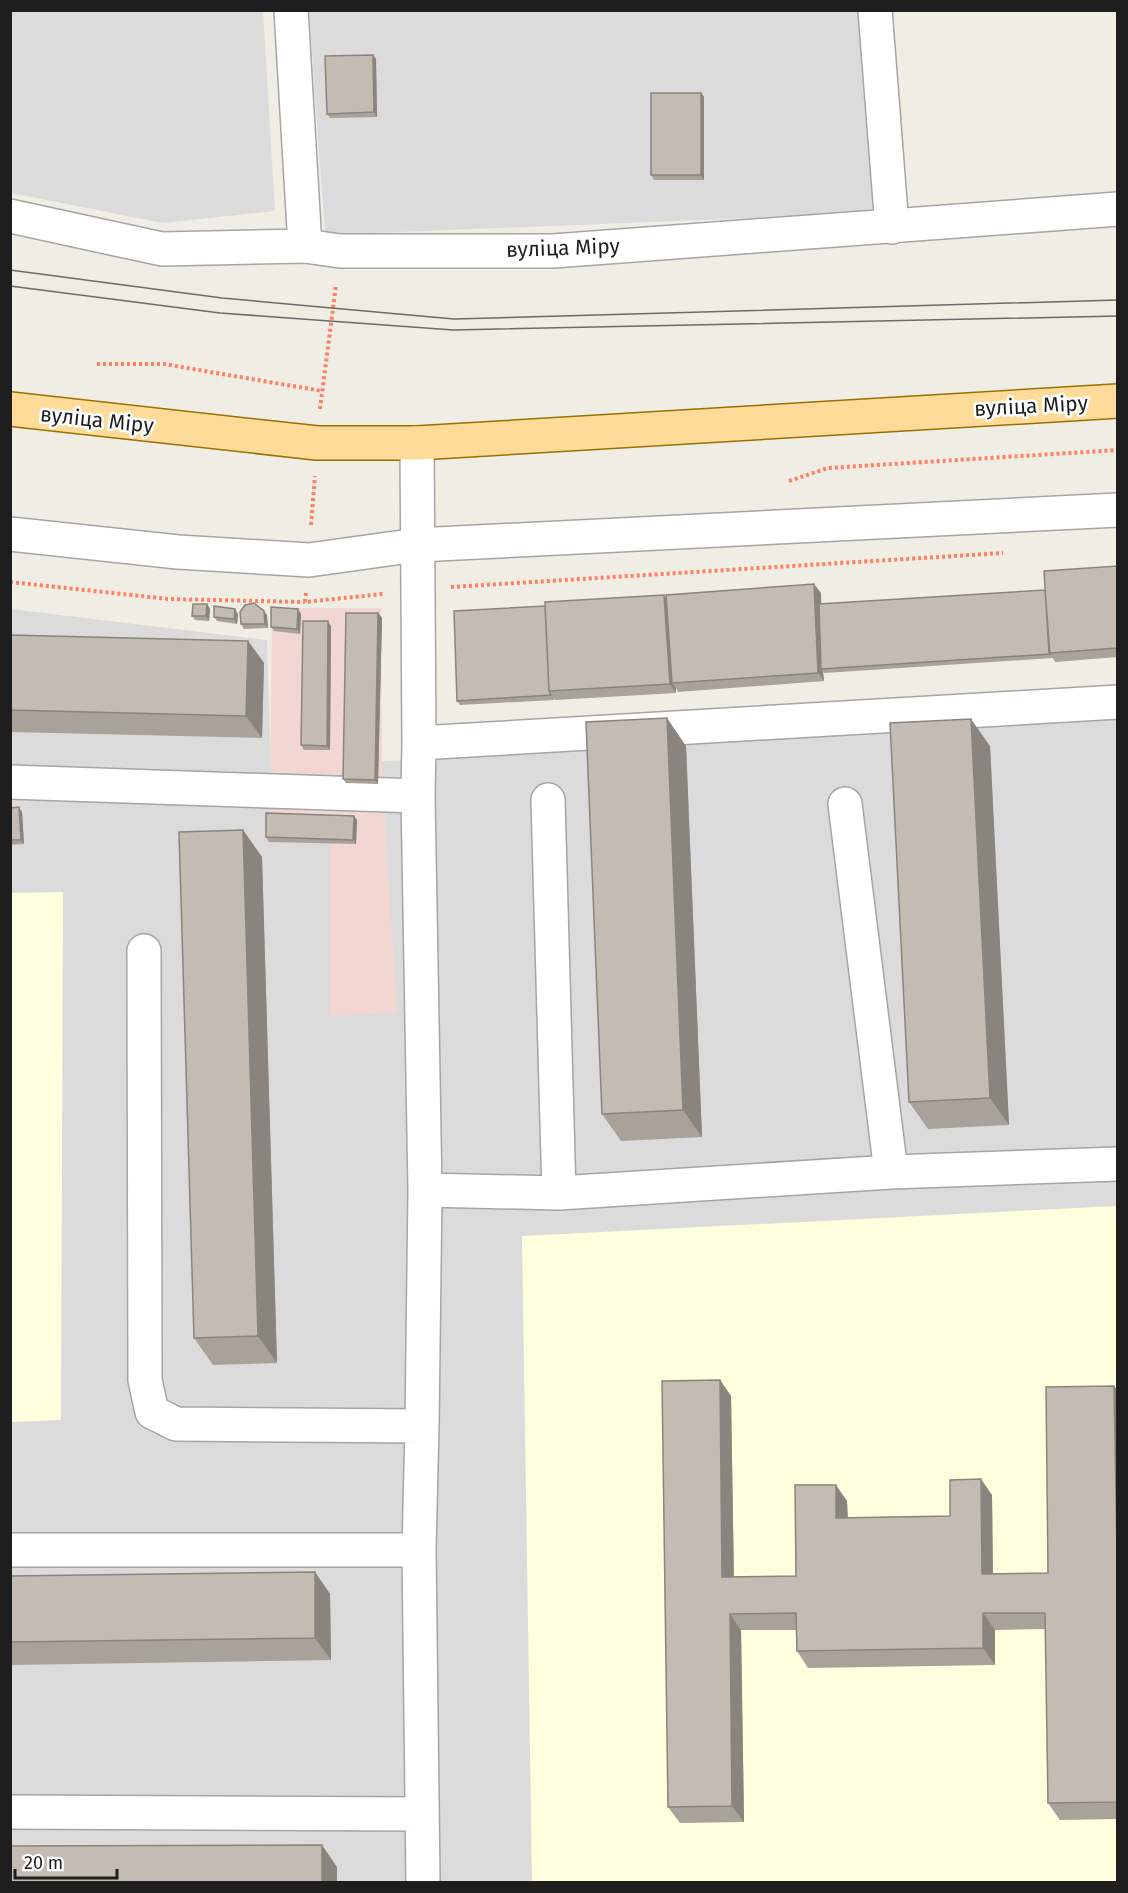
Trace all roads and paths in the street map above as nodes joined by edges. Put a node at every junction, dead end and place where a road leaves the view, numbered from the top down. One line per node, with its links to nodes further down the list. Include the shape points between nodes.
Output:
1 (291, 10): 6 (street)
2 (875, 10): 5 (street)
3 (1118, 209): 5 (street, вуліца Міру)
4 (10, 216): 6 (street, вуліца Міру, via 162,249)
5 (892, 227): 6 (street, вуліца Міру, via 553,251 340,251)
6 (305, 246)
7 (97, 364): 8 (path, via 165,363)
8 (322, 391)
9 (1118, 401): 11 (main road, вуліца Міру)
10 (10, 409): 11 (main road, вуліца Міру, via 317,443)
11 (417, 443): 16 (street)
12 (1118, 450): 13 (path, via 828,468)
13 (789, 481)
14 (1118, 510): 16 (street)
15 (10, 534): 16 (street, via 178,552 309,560)
16 (417, 545): 22 (street)
17 (1011, 552): 19 (path)
18 (10, 582): 20 (path, via 169,599)
19 (456, 586)
20 (305, 602)
21 (1118, 702): 22 (street)
22 (420, 742): 24 (street)
23 (10, 782): 24 (street)
24 (418, 796): 30 (street)
25 (548, 800): 31 (street)
26 (845, 804): 29 (street)
27 (144, 951): 32 (street, via 145,1380 152,1412 176,1424)
28 (1118, 1164): 29 (street)
29 (891, 1172): 31 (street)
30 (425, 1190): 31 (street); 32 (street)
31 (559, 1193)
32 (422, 1426): 34 (street)
33 (10, 1550): 34 (street)
34 (418, 1550): 36 (street)
35 (10, 1812): 36 (street)
36 (422, 1814): 37 (street)
37 (423, 1882)

